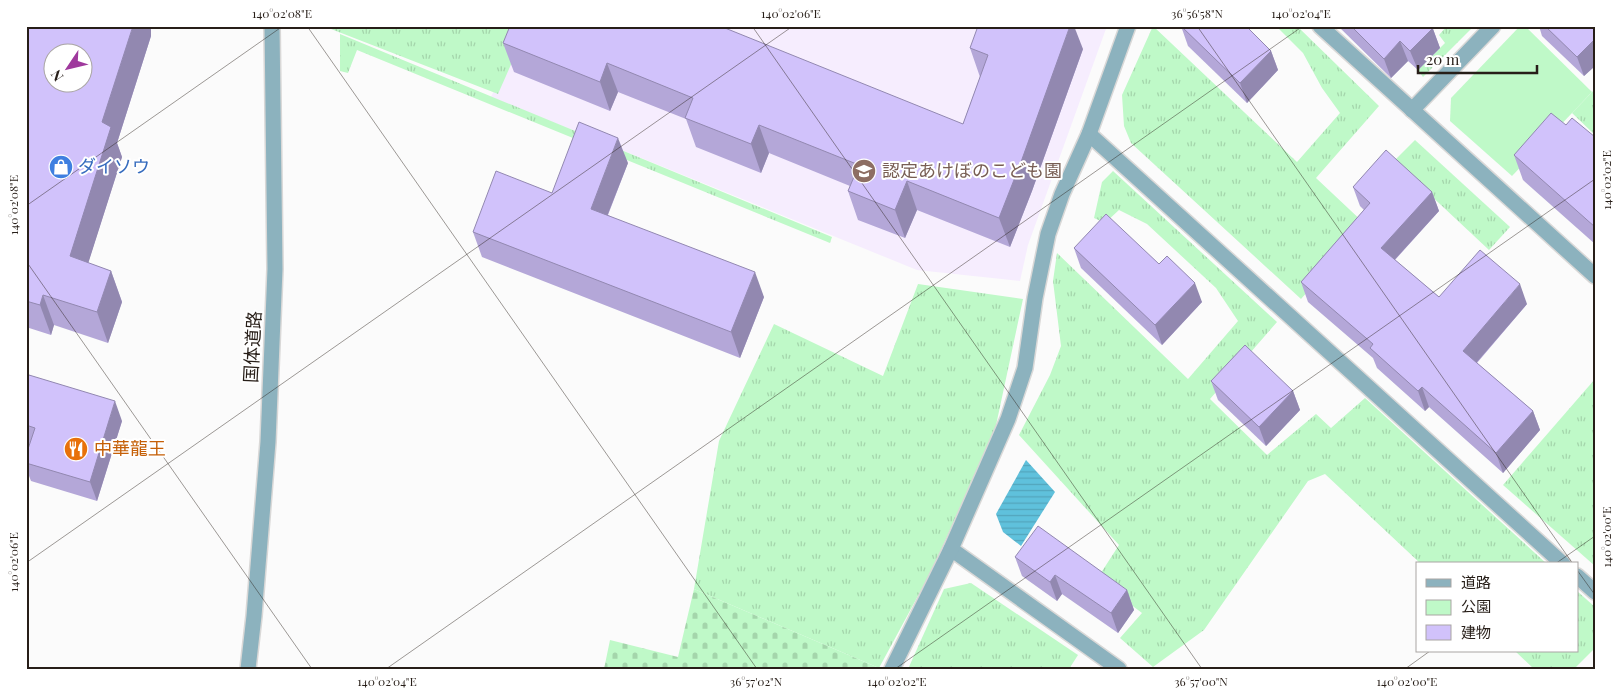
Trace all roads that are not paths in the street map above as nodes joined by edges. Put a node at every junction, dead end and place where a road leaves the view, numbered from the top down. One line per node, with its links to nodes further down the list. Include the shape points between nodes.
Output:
1 (272, 26): 12 (street, 国体道路, via 275,269 268,442)
2 (1128, 26): 6 (street)
3 (1320, 26): 5 (street)
4 (1493, 26): 5 (street)
5 (1412, 110): 7 (street)
6 (1089, 134): 8 (street, via 1048,234 1025,368 1014,402); 9 (street)
7 (1595, 276)
8 (951, 549): 13 (street); 14 (street)
9 (1561, 562)
10 (1578, 577): 11 (street)
11 (1595, 592)
12 (248, 669)
13 (892, 669)
14 (1119, 669)

